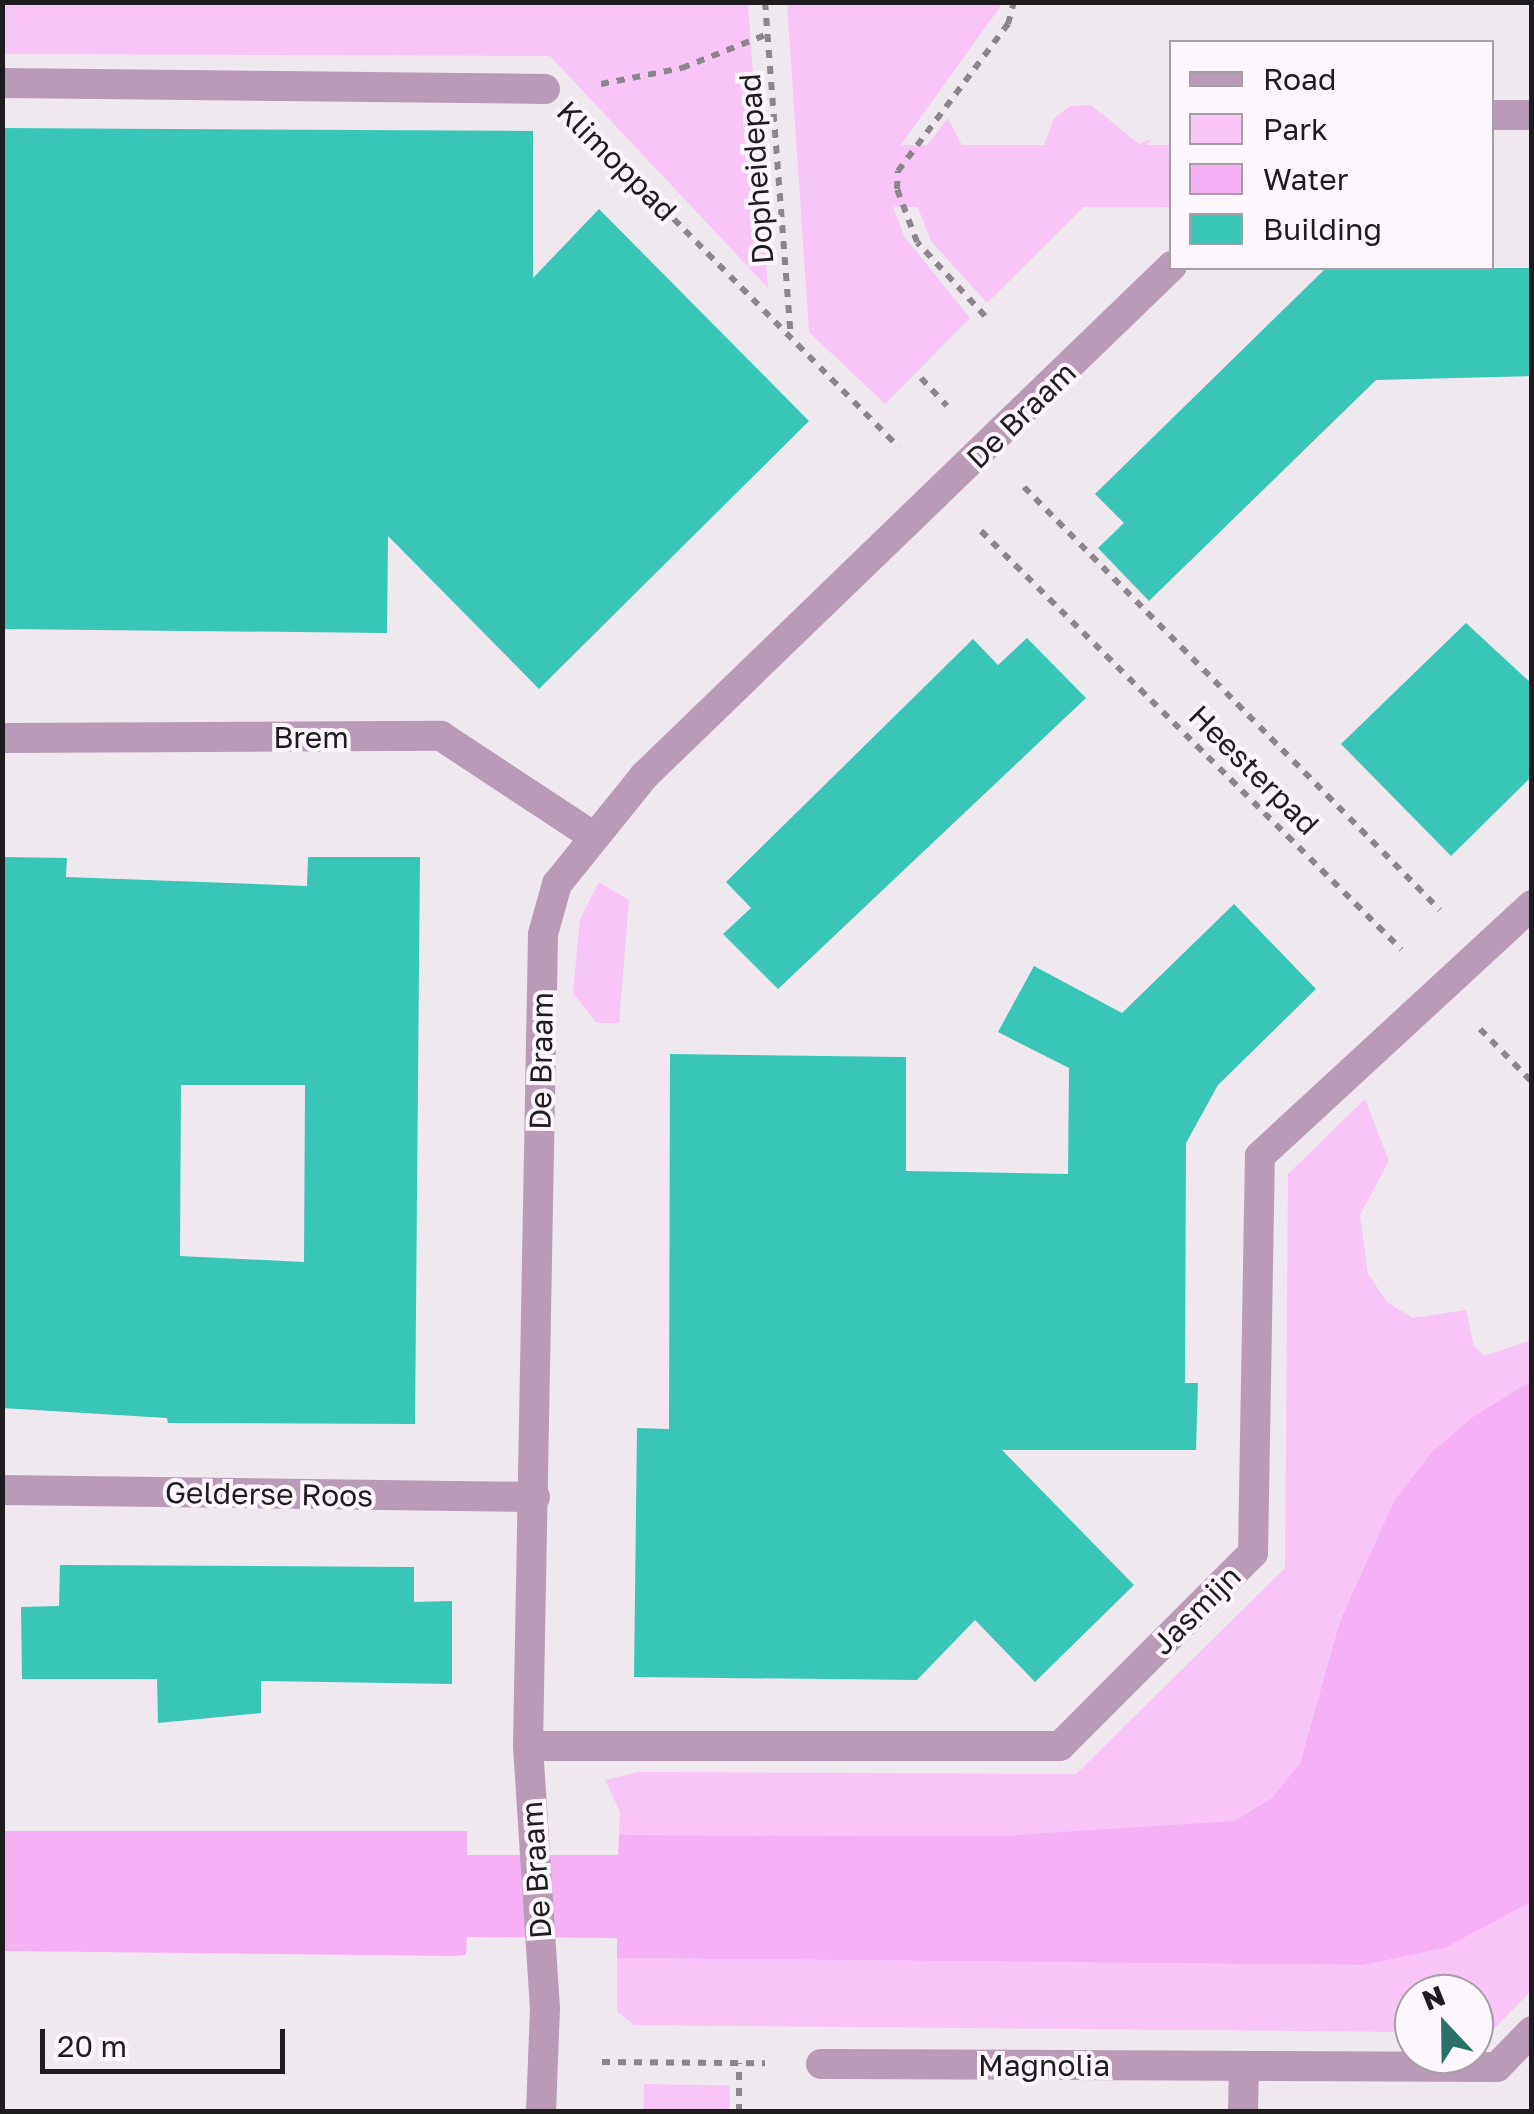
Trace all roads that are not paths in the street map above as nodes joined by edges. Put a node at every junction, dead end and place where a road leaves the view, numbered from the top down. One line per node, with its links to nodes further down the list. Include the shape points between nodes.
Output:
1 (2, 83): 2 (street, Klimoppad)
2 (545, 89)
3 (1494, 115): 4 (street)
4 (1532, 116)
5 (1169, 269): 7 (street, De Braam)
6 (2, 738): 7 (street, Brem, via 440,736)
7 (590, 835): 10 (street, De Braam, via 557,884 543,934)
8 (1532, 906): 11 (street, Jasmijn, via 1260,1156 1253,1554 1060,1746)
9 (2, 1490): 10 (street, Gelderse Roos)
10 (535, 1497): 11 (street, De Braam)
11 (528, 1746): 15 (street, De Braam, via 545,2010)
12 (1532, 2031): 14 (street, Magnolia, via 1497,2066)
13 (821, 2064): 14 (street, Magnolia)
14 (1244, 2066): 16 (street)
15 (541, 2112)
16 (1243, 2112)

